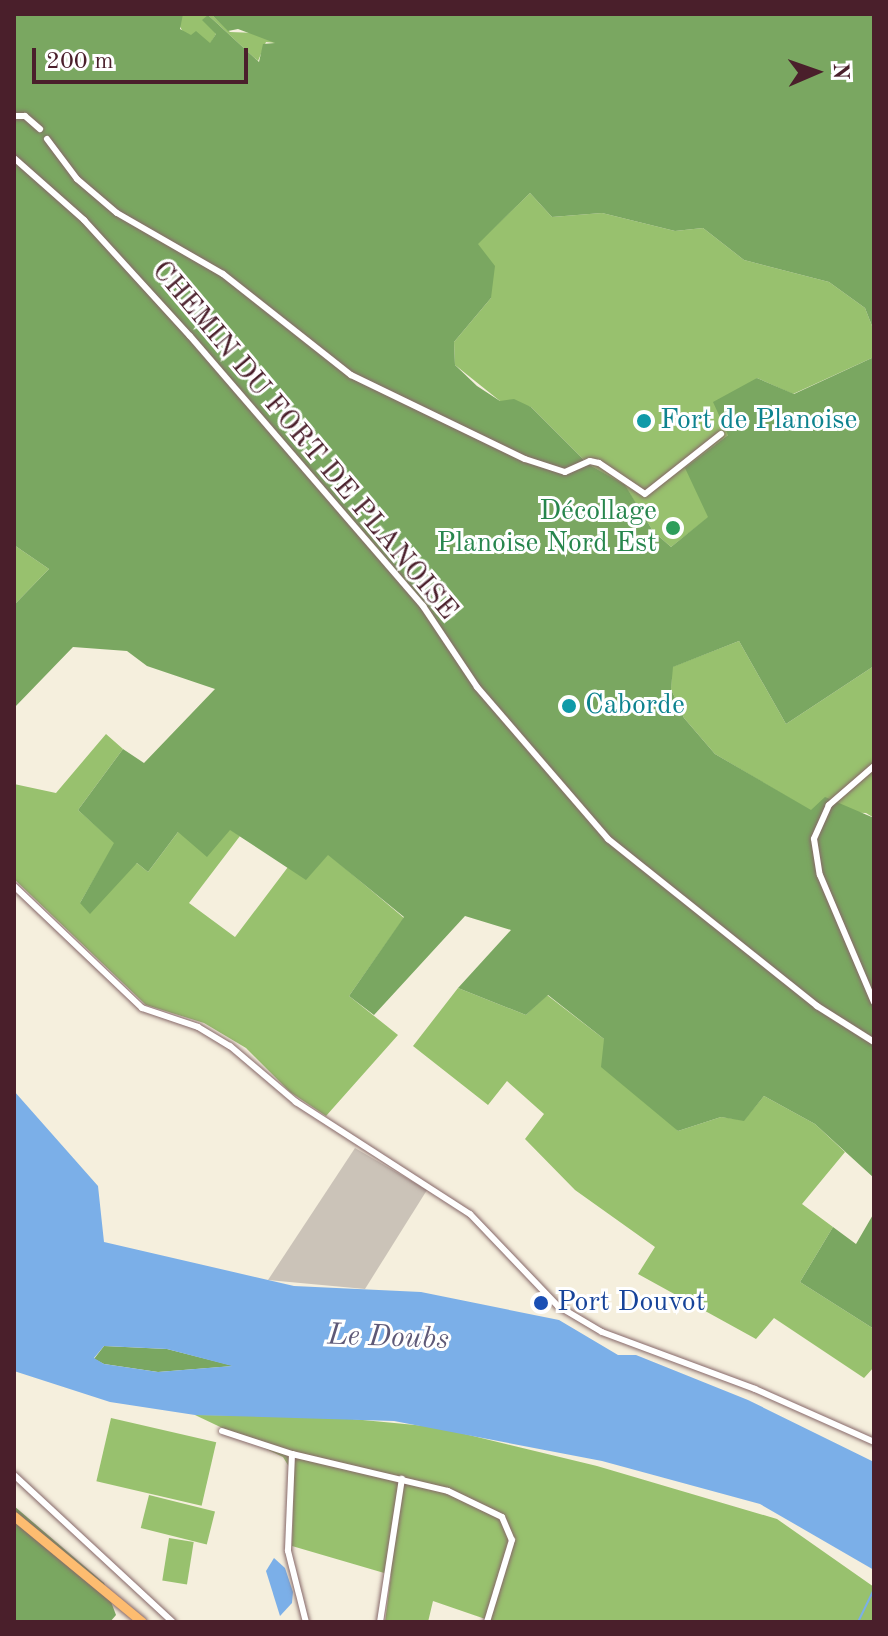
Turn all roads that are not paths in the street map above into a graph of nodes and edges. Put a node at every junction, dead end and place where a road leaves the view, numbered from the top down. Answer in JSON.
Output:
{"nodes":[{"id":1,"x":14,"y":116,"type":"edge"},
{"id":2,"x":40,"y":129,"type":"dead end"},
{"id":3,"x":47,"y":139,"type":"dead end"},
{"id":4,"x":14,"y":158,"type":"edge"},
{"id":5,"x":721,"y":434,"type":"dead end"},
{"id":6,"x":874,"y":766,"type":"edge"},
{"id":7,"x":14,"y":886,"type":"edge"},
{"id":8,"x":874,"y":1002,"type":"edge"},
{"id":9,"x":874,"y":1042,"type":"edge"},
{"id":10,"x":222,"y":1431,"type":"dead end"},
{"id":11,"x":874,"y":1442,"type":"edge"},
{"id":12,"x":292,"y":1454,"type":"junction"},
{"id":13,"x":14,"y":1475,"type":"edge"},
{"id":14,"x":402,"y":1479,"type":"junction"},
{"id":15,"x":14,"y":1516,"type":"edge"},
{"id":16,"x":142,"y":1622,"type":"edge"},
{"id":17,"x":173,"y":1622,"type":"edge"},
{"id":18,"x":306,"y":1622,"type":"edge"},
{"id":19,"x":380,"y":1622,"type":"edge"},
{"id":20,"x":487,"y":1622,"type":"edge"}],
"edges":[{"from":1,"to":2,"type":"street"},
{"from":3,"to":5,"type":"street","name":"CHEMIN DU FORT DE PLANOISE"},
{"from":4,"to":9,"type":"street","name":"CHEMIN DU FORT DE PLANOISE"},
{"from":6,"to":8,"type":"street"},
{"from":7,"to":11,"type":"street"},
{"from":10,"to":12,"type":"street"},
{"from":12,"to":14,"type":"street"},
{"from":12,"to":18,"type":"street"},
{"from":13,"to":17,"type":"street"},
{"from":14,"to":19,"type":"street"},
{"from":14,"to":20,"type":"street"},
{"from":15,"to":16,"type":"main road"}]}
